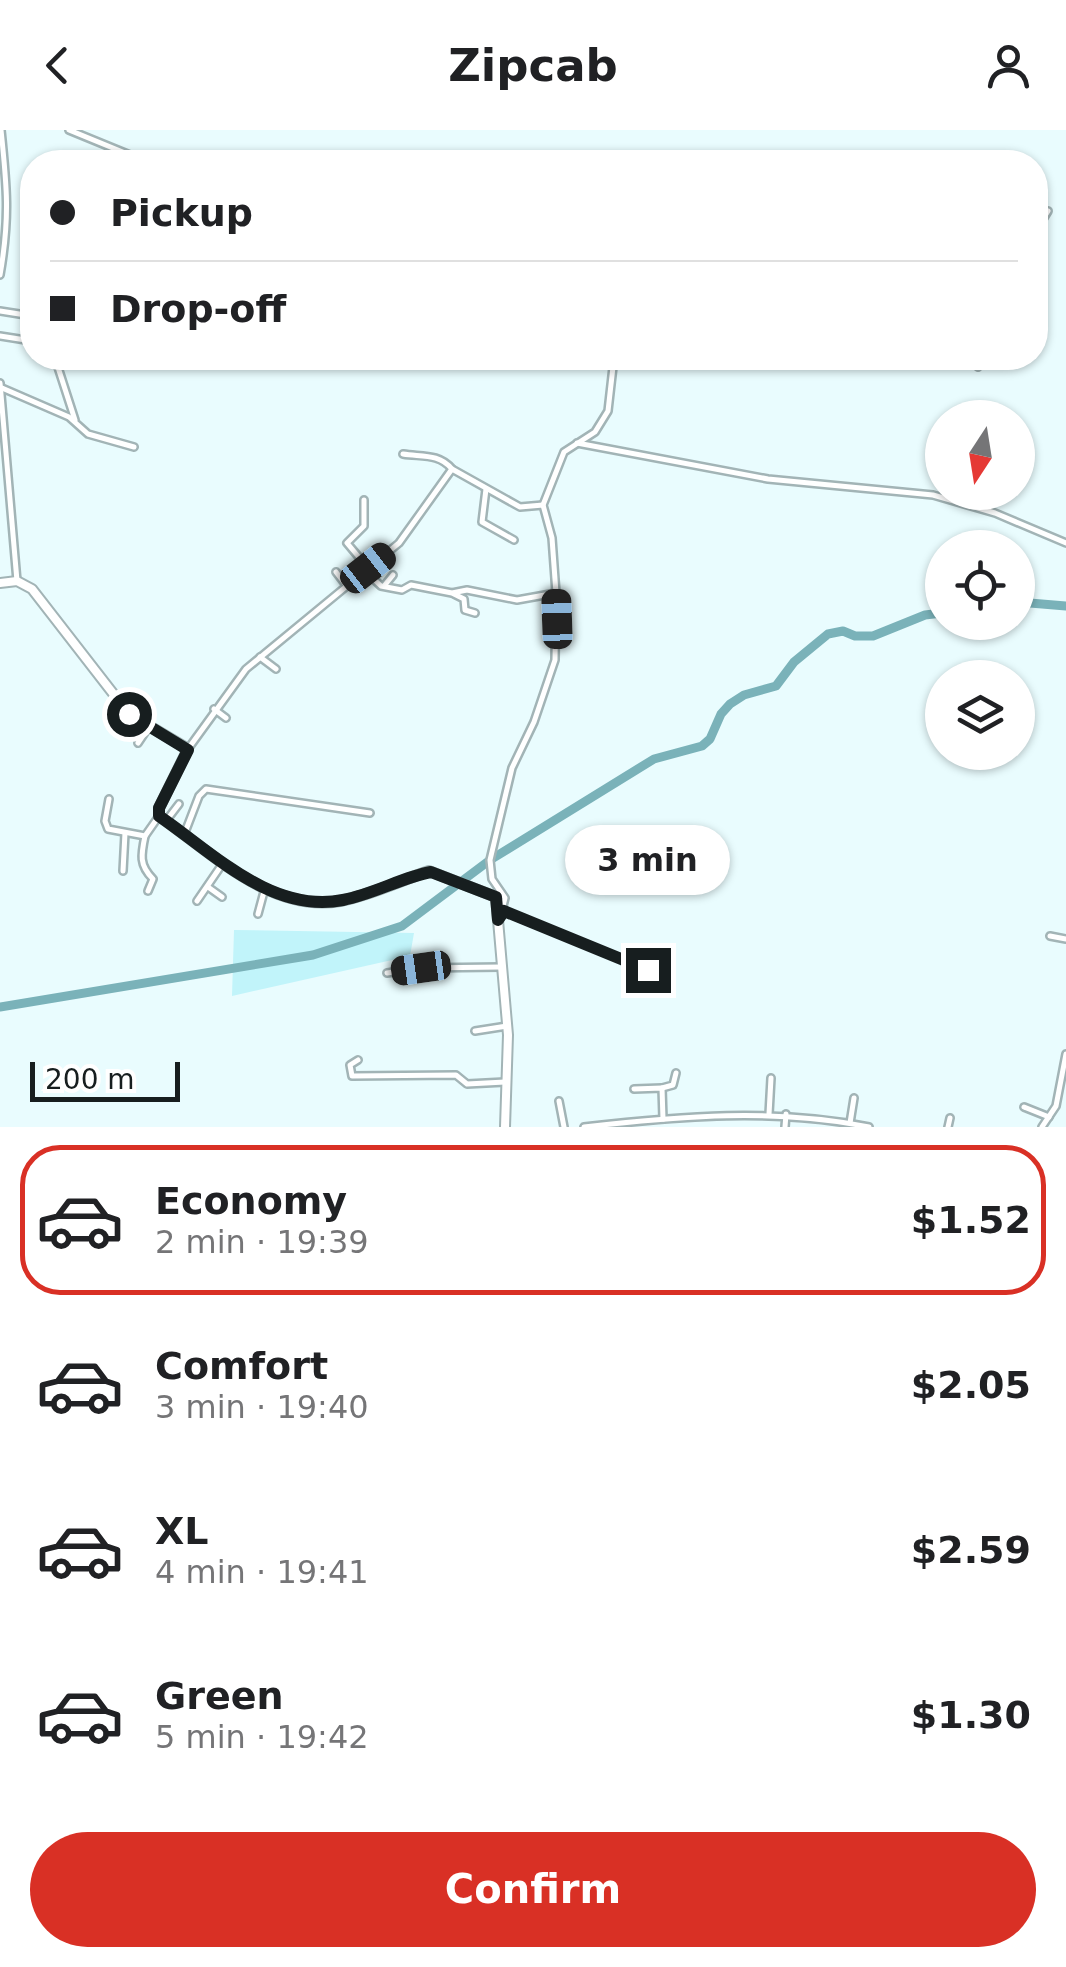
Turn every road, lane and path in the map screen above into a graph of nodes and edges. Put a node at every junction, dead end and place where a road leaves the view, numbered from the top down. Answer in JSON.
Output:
{"nodes":[{"id":1,"x":1,"y":130,"type":"edge"},
{"id":2,"x":69,"y":130,"type":"edge"},
{"id":3,"x":118,"y":150,"type":"edge"},
{"id":4,"x":3,"y":244,"type":"edge"},
{"id":5,"x":0,"y":276,"type":"edge"},
{"id":6,"x":59,"y":370,"type":"edge"},
{"id":7,"x":613,"y":370,"type":"edge"},
{"id":8,"x":0,"y":385,"type":"edge"},
{"id":9,"x":76,"y":425,"type":"junction"},
{"id":10,"x":578,"y":443,"type":"junction"},
{"id":11,"x":134,"y":447,"type":"dead end"},
{"id":12,"x":403,"y":454,"type":"dead end"},
{"id":13,"x":452,"y":470,"type":"junction"},
{"id":14,"x":486,"y":489,"type":"junction"},
{"id":15,"x":364,"y":500,"type":"dead end"},
{"id":16,"x":543,"y":505,"type":"junction"},
{"id":17,"x":514,"y":540,"type":"dead end"},
{"id":18,"x":1066,"y":543,"type":"edge"},
{"id":19,"x":366,"y":569,"type":"junction"},
{"id":20,"x":336,"y":572,"type":"dead end"},
{"id":21,"x":393,"y":575,"type":"dead end"},
{"id":22,"x":17,"y":581,"type":"junction"},
{"id":23,"x":0,"y":582,"type":"edge"},
{"id":24,"x":346,"y":586,"type":"junction"},
{"id":25,"x":384,"y":586,"type":"junction"},
{"id":26,"x":452,"y":593,"type":"junction"},
{"id":27,"x":556,"y":593,"type":"junction"},
{"id":28,"x":475,"y":613,"type":"dead end"},
{"id":29,"x":290,"y":620,"type":"dead end"},
{"id":30,"x":295,"y":628,"type":"junction"},
{"id":31,"x":260,"y":657,"type":"junction"},
{"id":32,"x":276,"y":669,"type":"dead end"},
{"id":33,"x":214,"y":709,"type":"junction"},
{"id":34,"x":226,"y":718,"type":"dead end"},
{"id":35,"x":148,"y":728,"type":"junction"},
{"id":36,"x":138,"y":742,"type":"dead end"},
{"id":37,"x":188,"y":750,"type":"junction"},
{"id":38,"x":108,"y":799,"type":"dead end"},
{"id":39,"x":178,"y":804,"type":"dead end"},
{"id":40,"x":370,"y":813,"type":"dead end"},
{"id":41,"x":163,"y":818,"type":"junction"},
{"id":42,"x":125,"y":833,"type":"junction"},
{"id":43,"x":184,"y":835,"type":"junction"},
{"id":44,"x":145,"y":836,"type":"junction"},
{"id":45,"x":224,"y":863,"type":"junction"},
{"id":46,"x":123,"y":871,"type":"dead end"},
{"id":47,"x":208,"y":887,"type":"junction"},
{"id":48,"x":264,"y":888,"type":"junction"},
{"id":49,"x":148,"y":891,"type":"dead end"},
{"id":50,"x":222,"y":897,"type":"dead end"},
{"id":51,"x":197,"y":901,"type":"dead end"},
{"id":52,"x":504,"y":911,"type":"junction"},
{"id":53,"x":258,"y":914,"type":"dead end"},
{"id":54,"x":498,"y":920,"type":"junction"},
{"id":55,"x":1050,"y":936,"type":"dead end"},
{"id":56,"x":1066,"y":939,"type":"edge"},
{"id":57,"x":502,"y":967,"type":"junction"},
{"id":58,"x":648,"y":970,"type":"dead end"},
{"id":59,"x":387,"y":973,"type":"dead end"},
{"id":60,"x":507,"y":1026,"type":"junction"},
{"id":61,"x":475,"y":1031,"type":"dead end"},
{"id":62,"x":1066,"y":1054,"type":"edge"},
{"id":63,"x":358,"y":1060,"type":"dead end"},
{"id":64,"x":676,"y":1073,"type":"dead end"},
{"id":65,"x":771,"y":1078,"type":"dead end"},
{"id":66,"x":505,"y":1082,"type":"junction"},
{"id":67,"x":662,"y":1088,"type":"junction"},
{"id":68,"x":634,"y":1089,"type":"dead end"},
{"id":69,"x":854,"y":1098,"type":"dead end"},
{"id":70,"x":559,"y":1101,"type":"dead end"},
{"id":71,"x":1024,"y":1107,"type":"dead end"},
{"id":72,"x":770,"y":1114,"type":"junction"},
{"id":73,"x":786,"y":1114,"type":"junction"},
{"id":74,"x":1050,"y":1117,"type":"junction"},
{"id":75,"x":950,"y":1118,"type":"dead end"},
{"id":76,"x":662,"y":1119,"type":"junction"},
{"id":77,"x":850,"y":1123,"type":"junction"},
{"id":78,"x":505,"y":1127,"type":"edge"},
{"id":79,"x":564,"y":1127,"type":"edge"},
{"id":80,"x":584,"y":1127,"type":"edge"},
{"id":81,"x":785,"y":1127,"type":"edge"},
{"id":82,"x":869,"y":1127,"type":"edge"},
{"id":83,"x":948,"y":1127,"type":"edge"},
{"id":84,"x":1042,"y":1127,"type":"edge"}],
"edges":[{"from":1,"to":4,"type":"street"},
{"from":2,"to":3,"type":"street"},
{"from":4,"to":5,"type":"street"},
{"from":6,"to":9,"type":"street"},
{"from":7,"to":10,"type":"street"},
{"from":8,"to":9,"type":"street"},
{"from":8,"to":22,"type":"street"},
{"from":9,"to":11,"type":"street"},
{"from":10,"to":16,"type":"street"},
{"from":10,"to":18,"type":"street"},
{"from":12,"to":13,"type":"street"},
{"from":13,"to":14,"type":"street"},
{"from":13,"to":19,"type":"street"},
{"from":14,"to":16,"type":"street"},
{"from":14,"to":17,"type":"street"},
{"from":15,"to":19,"type":"street"},
{"from":16,"to":27,"type":"street"},
{"from":19,"to":24,"type":"street"},
{"from":19,"to":25,"type":"street"},
{"from":20,"to":24,"type":"street"},
{"from":21,"to":25,"type":"street"},
{"from":22,"to":23,"type":"street"},
{"from":22,"to":35,"type":"street"},
{"from":24,"to":30,"type":"street"},
{"from":25,"to":26,"type":"street"},
{"from":26,"to":27,"type":"street"},
{"from":26,"to":28,"type":"street"},
{"from":27,"to":52,"type":"street"},
{"from":29,"to":30,"type":"street"},
{"from":30,"to":31,"type":"street"},
{"from":31,"to":32,"type":"street"},
{"from":31,"to":33,"type":"street"},
{"from":33,"to":34,"type":"street"},
{"from":33,"to":37,"type":"street"},
{"from":35,"to":36,"type":"street"},
{"from":35,"to":37,"type":"street"},
{"from":37,"to":41,"type":"street"},
{"from":38,"to":42,"type":"street"},
{"from":39,"to":41,"type":"street"},
{"from":40,"to":43,"type":"street"},
{"from":41,"to":43,"type":"street"},
{"from":41,"to":44,"type":"street"},
{"from":42,"to":44,"type":"street"},
{"from":42,"to":46,"type":"street"},
{"from":43,"to":45,"type":"street"},
{"from":44,"to":49,"type":"street"},
{"from":45,"to":47,"type":"street"},
{"from":45,"to":48,"type":"street"},
{"from":47,"to":50,"type":"street"},
{"from":47,"to":51,"type":"street"},
{"from":48,"to":53,"type":"street"},
{"from":48,"to":54,"type":"street"},
{"from":52,"to":54,"type":"street"},
{"from":52,"to":58,"type":"street"},
{"from":54,"to":57,"type":"street"},
{"from":55,"to":56,"type":"street"},
{"from":57,"to":59,"type":"street"},
{"from":57,"to":60,"type":"street"},
{"from":60,"to":61,"type":"street"},
{"from":60,"to":66,"type":"street"},
{"from":62,"to":74,"type":"street"},
{"from":63,"to":66,"type":"street"},
{"from":64,"to":67,"type":"street"},
{"from":65,"to":72,"type":"street"},
{"from":66,"to":78,"type":"street"},
{"from":67,"to":68,"type":"street"},
{"from":67,"to":76,"type":"street"},
{"from":69,"to":77,"type":"street"},
{"from":70,"to":79,"type":"street"},
{"from":71,"to":74,"type":"street"},
{"from":72,"to":73,"type":"street"},
{"from":72,"to":76,"type":"street"},
{"from":73,"to":77,"type":"street"},
{"from":73,"to":81,"type":"street"},
{"from":74,"to":84,"type":"street"},
{"from":75,"to":83,"type":"street"},
{"from":76,"to":80,"type":"street"},
{"from":77,"to":82,"type":"street"}]}
